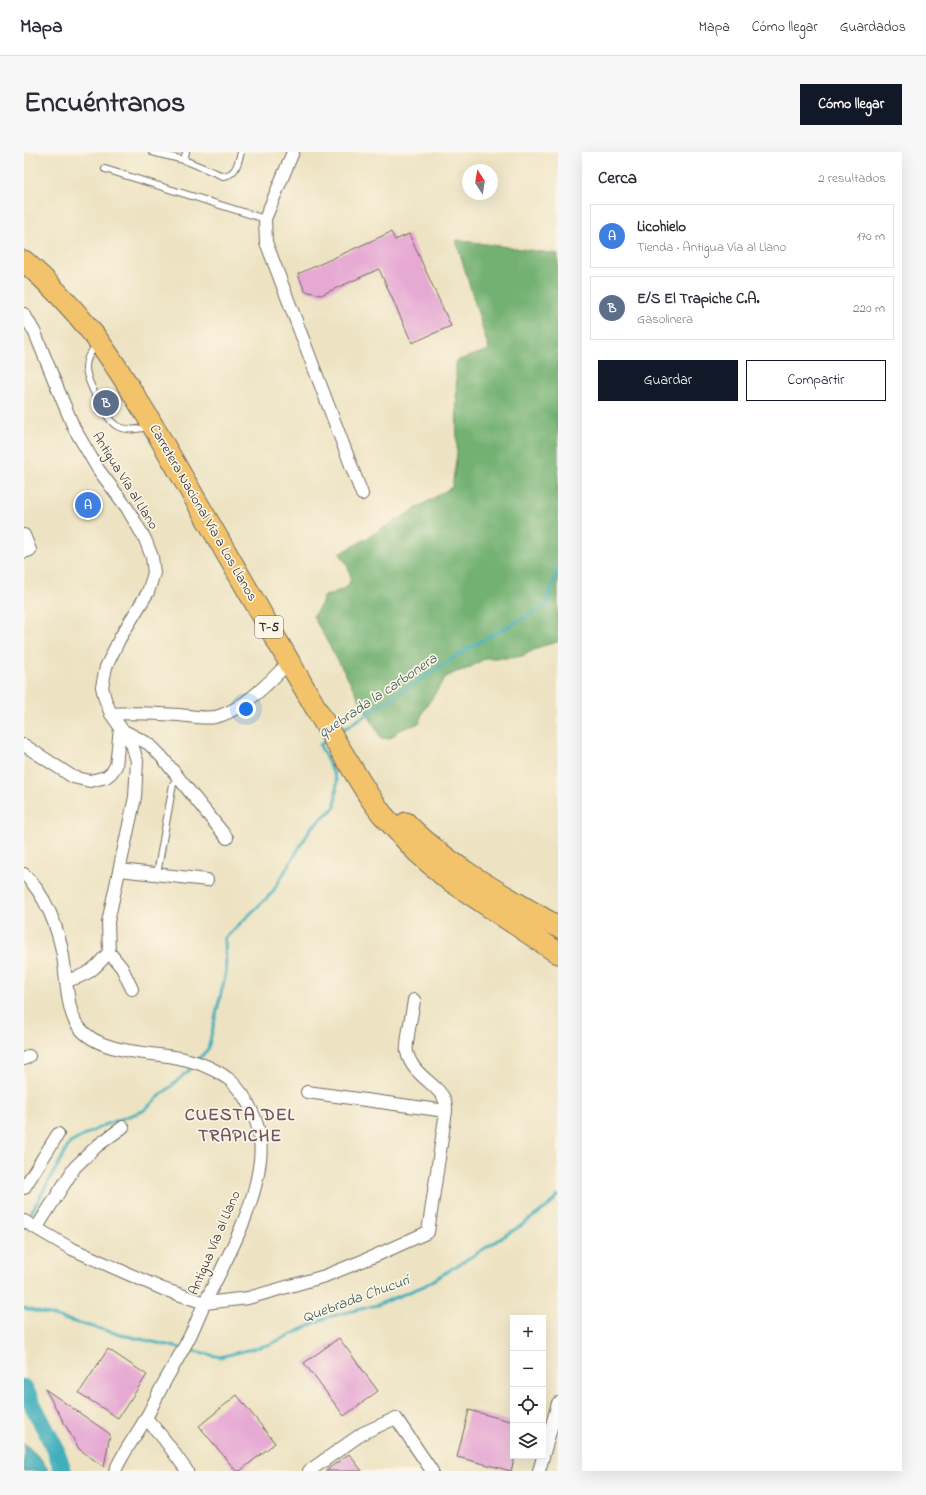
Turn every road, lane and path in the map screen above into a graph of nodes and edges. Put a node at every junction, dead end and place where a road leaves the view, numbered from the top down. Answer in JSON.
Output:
{"nodes":[{"id":1,"x":152,"y":152,"type":"edge"},
{"id":2,"x":186,"y":152,"type":"edge"},
{"id":3,"x":241,"y":152,"type":"edge"},
{"id":4,"x":293,"y":152,"type":"edge"},
{"id":5,"x":184,"y":160,"type":"junction"},
{"id":6,"x":105,"y":169,"type":"dead end"},
{"id":7,"x":265,"y":219,"type":"junction"},
{"id":8,"x":24,"y":248,"type":"edge"},
{"id":9,"x":24,"y":261,"type":"edge"},
{"id":10,"x":24,"y":314,"type":"edge"},
{"id":11,"x":100,"y":343,"type":"junction"},
{"id":12,"x":152,"y":426,"type":"junction"},
{"id":13,"x":362,"y":494,"type":"dead end"},
{"id":14,"x":24,"y":535,"type":"edge"},
{"id":15,"x":24,"y":552,"type":"edge"},
{"id":16,"x":289,"y":662,"type":"junction"},
{"id":17,"x":111,"y":714,"type":"junction"},
{"id":18,"x":120,"y":728,"type":"junction"},
{"id":19,"x":24,"y":745,"type":"edge"},
{"id":20,"x":179,"y":778,"type":"junction"},
{"id":21,"x":227,"y":838,"type":"dead end"},
{"id":22,"x":120,"y":870,"type":"junction"},
{"id":23,"x":24,"y":874,"type":"edge"},
{"id":24,"x":156,"y":874,"type":"junction"},
{"id":25,"x":207,"y":880,"type":"dead end"},
{"id":26,"x":558,"y":927,"type":"edge"},
{"id":27,"x":109,"y":952,"type":"junction"},
{"id":28,"x":558,"y":953,"type":"edge"},
{"id":29,"x":66,"y":981,"type":"junction"},
{"id":30,"x":132,"y":989,"type":"dead end"},
{"id":31,"x":414,"y":1000,"type":"dead end"},
{"id":32,"x":307,"y":1092,"type":"dead end"},
{"id":33,"x":446,"y":1111,"type":"junction"},
{"id":34,"x":123,"y":1127,"type":"dead end"},
{"id":35,"x":58,"y":1134,"type":"dead end"},
{"id":36,"x":24,"y":1188,"type":"edge"},
{"id":37,"x":24,"y":1221,"type":"edge"},
{"id":38,"x":37,"y":1228,"type":"junction"},
{"id":39,"x":205,"y":1303,"type":"junction"},
{"id":40,"x":558,"y":1403,"type":"edge"},
{"id":41,"x":146,"y":1418,"type":"junction"},
{"id":42,"x":115,"y":1471,"type":"edge"},
{"id":43,"x":187,"y":1471,"type":"edge"},
{"id":44,"x":310,"y":1471,"type":"edge"},
{"id":45,"x":432,"y":1471,"type":"edge"},
{"id":46,"x":539,"y":1471,"type":"edge"}],
"edges":[{"from":1,"to":5,"type":"lane"},
{"from":2,"to":5,"type":"lane"},
{"from":3,"to":5,"type":"lane"},
{"from":4,"to":7,"type":"street"},
{"from":6,"to":7,"type":"lane"},
{"from":7,"to":13,"type":"street"},
{"from":8,"to":26,"type":"highway","name":"Carretera Nacional Vía a Los Llanos","number":"T-5"},
{"from":9,"to":11,"type":"highway","name":"Carretera Nacional Vía a Los Llanos","number":"T-5"},
{"from":10,"to":17,"type":"street","name":"Antigua Vía al Llano"},
{"from":11,"to":12,"type":"highway","name":"Carretera Nacional Vía a Los Llanos","number":"T-5"},
{"from":11,"to":12,"type":"lane"},
{"from":12,"to":16,"type":"highway","name":"Carretera Nacional Vía a Los Llanos","number":"T-5"},
{"from":14,"to":15,"type":"street"},
{"from":16,"to":17,"type":"street"},
{"from":16,"to":28,"type":"highway","name":"Carretera Nacional Vía a Los Llanos","number":"T-5"},
{"from":17,"to":18,"type":"street","name":"Antigua Vía al Llano"},
{"from":18,"to":19,"type":"street"},
{"from":18,"to":20,"type":"street"},
{"from":18,"to":22,"type":"street","name":"Antigua Vía al Llano"},
{"from":20,"to":21,"type":"street"},
{"from":20,"to":24,"type":"lane"},
{"from":22,"to":24,"type":"street"},
{"from":22,"to":27,"type":"street","name":"Antigua Vía al Llano"},
{"from":23,"to":29,"type":"street","name":"Antigua Vía al Llano"},
{"from":24,"to":25,"type":"street"},
{"from":27,"to":29,"type":"street"},
{"from":27,"to":30,"type":"street"},
{"from":29,"to":39,"type":"street","name":"Antigua Vía al Llano"},
{"from":31,"to":33,"type":"street"},
{"from":32,"to":33,"type":"street"},
{"from":33,"to":39,"type":"street"},
{"from":34,"to":38,"type":"street"},
{"from":35,"to":36,"type":"street"},
{"from":37,"to":38,"type":"street"},
{"from":38,"to":39,"type":"street"},
{"from":39,"to":41,"type":"street","name":"Antigua Vía al Llano"},
{"from":40,"to":46,"type":"street"},
{"from":41,"to":42,"type":"street","name":"Antigua Vía al Llano"},
{"from":41,"to":43,"type":"street"},
{"from":44,"to":45,"type":"street"}]}
